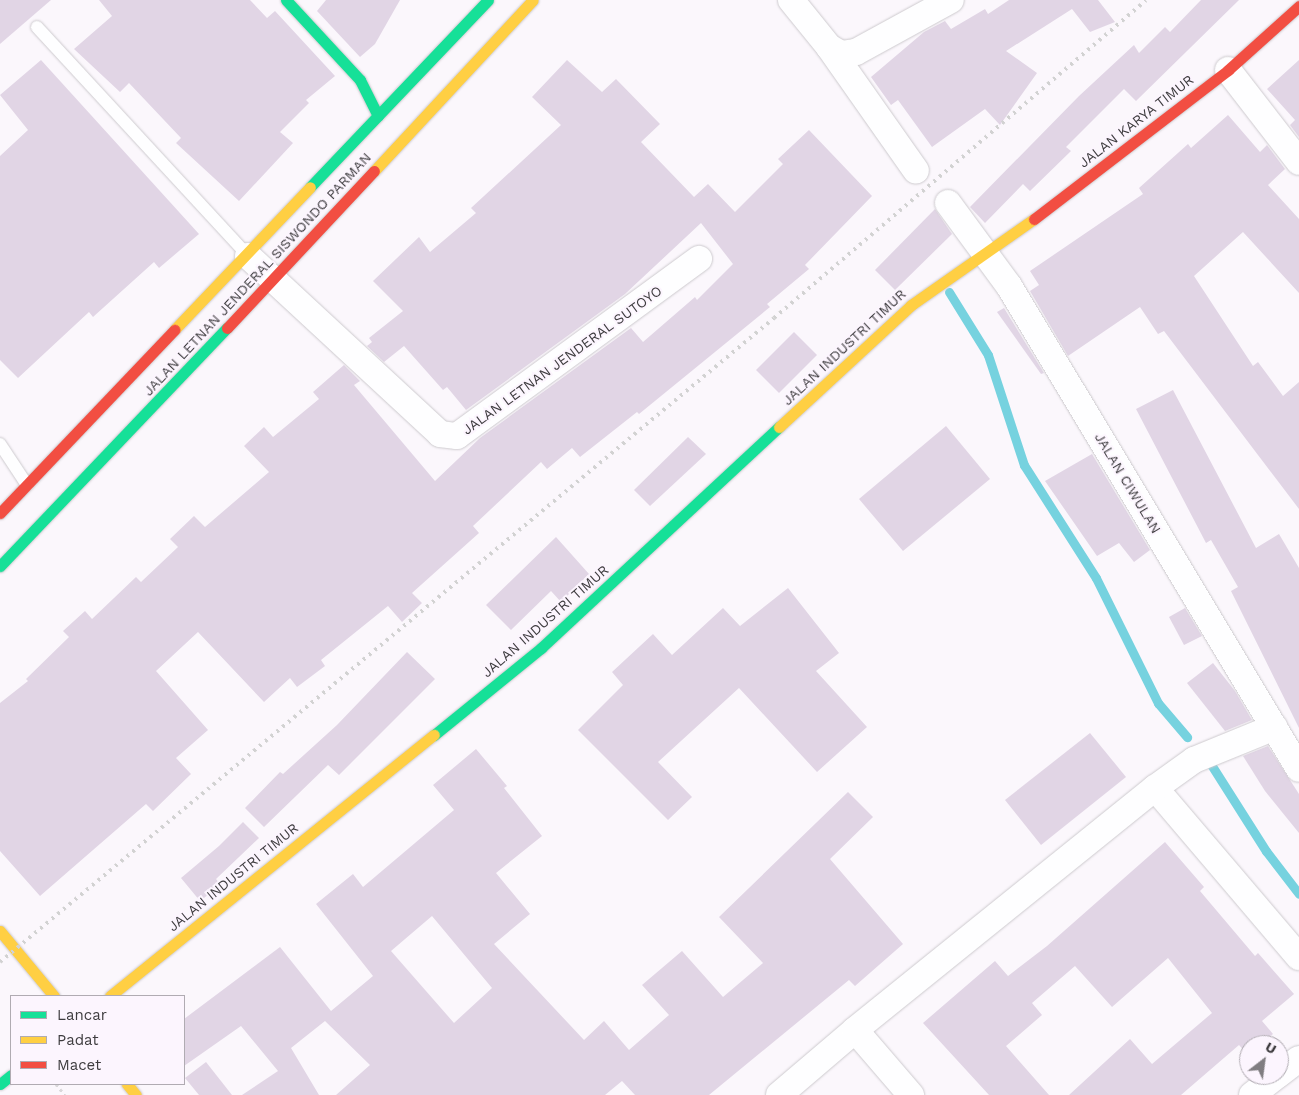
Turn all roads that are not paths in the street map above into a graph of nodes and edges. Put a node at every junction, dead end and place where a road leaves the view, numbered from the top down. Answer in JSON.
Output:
{"nodes":[{"id":1,"x":286,"y":0,"type":"edge"},
{"id":2,"x":488,"y":0,"type":"edge"},
{"id":3,"x":533,"y":0,"type":"edge"},
{"id":4,"x":790,"y":0,"type":"edge"},
{"id":5,"x":951,"y":0,"type":"edge"},
{"id":6,"x":1299,"y":6,"type":"edge"},
{"id":7,"x":37,"y":27,"type":"dead end"},
{"id":8,"x":829,"y":47,"type":"junction"},
{"id":9,"x":1228,"y":70,"type":"junction"},
{"id":10,"x":378,"y":116,"type":"junction"},
{"id":11,"x":1299,"y":162,"type":"edge"},
{"id":12,"x":916,"y":171,"type":"dead end"},
{"id":13,"x":948,"y":203,"type":"dead end"},
{"id":14,"x":988,"y":254,"type":"junction"},
{"id":15,"x":248,"y":256,"type":"junction"},
{"id":16,"x":699,"y":259,"type":"dead end"},
{"id":17,"x":273,"y":280,"type":"junction"},
{"id":18,"x":0,"y":444,"type":"edge"},
{"id":19,"x":27,"y":484,"type":"junction"},
{"id":20,"x":0,"y":513,"type":"edge"},
{"id":21,"x":0,"y":566,"type":"edge"},
{"id":22,"x":1275,"y":727,"type":"junction"},
{"id":23,"x":1299,"y":769,"type":"edge"},
{"id":24,"x":1155,"y":788,"type":"junction"},
{"id":25,"x":0,"y":931,"type":"edge"},
{"id":26,"x":1299,"y":957,"type":"edge"},
{"id":27,"x":53,"y":995,"type":"edge"},
{"id":28,"x":111,"y":995,"type":"edge"},
{"id":29,"x":855,"y":1030,"type":"junction"},
{"id":30,"x":10,"y":1076,"type":"edge"},
{"id":31,"x":0,"y":1084,"type":"edge"},
{"id":32,"x":128,"y":1085,"type":"edge"},
{"id":33,"x":1264,"y":1085,"type":"edge"},
{"id":34,"x":136,"y":1095,"type":"edge"},
{"id":35,"x":779,"y":1095,"type":"edge"},
{"id":36,"x":911,"y":1095,"type":"edge"},
{"id":37,"x":1252,"y":1095,"type":"edge"}],
"edges":[{"from":1,"to":10,"type":"street"},
{"from":2,"to":10,"type":"street","name":"JALAN LETNAN JENDERAL SISWONDO PARMAN"},
{"from":3,"to":17,"type":"street","name":"JALAN LETNAN JENDERAL SISWONDO PARMAN"},
{"from":4,"to":8,"type":"street"},
{"from":5,"to":8,"type":"street"},
{"from":6,"to":9,"type":"street","name":"JALAN KARYA TIMUR"},
{"from":7,"to":15,"type":"lane"},
{"from":8,"to":12,"type":"street"},
{"from":9,"to":11,"type":"street"},
{"from":9,"to":14,"type":"street","name":"JALAN KARYA TIMUR"},
{"from":10,"to":15,"type":"street","name":"JALAN LETNAN JENDERAL SISWONDO PARMAN"},
{"from":13,"to":14,"type":"street","name":"JALAN CIWULAN"},
{"from":14,"to":22,"type":"street","name":"JALAN CIWULAN"},
{"from":14,"to":28,"type":"street","name":"JALAN INDUSTRI TIMUR"},
{"from":15,"to":17,"type":"street","name":"JALAN LETNAN JENDERAL SUTOYO"},
{"from":15,"to":19,"type":"street","name":"JALAN LETNAN JENDERAL SISWONDO PARMAN"},
{"from":16,"to":17,"type":"street","name":"JALAN LETNAN JENDERAL SUTOYO"},
{"from":17,"to":21,"type":"street","name":"JALAN LETNAN JENDERAL SISWONDO PARMAN"},
{"from":18,"to":19,"type":"lane"},
{"from":19,"to":20,"type":"street","name":"JALAN LETNAN JENDERAL SISWONDO PARMAN"},
{"from":22,"to":23,"type":"street","name":"JALAN CIWULAN"},
{"from":22,"to":24,"type":"street"},
{"from":24,"to":26,"type":"street"},
{"from":24,"to":29,"type":"street"},
{"from":25,"to":27,"type":"street"},
{"from":29,"to":35,"type":"street"},
{"from":29,"to":36,"type":"street"},
{"from":30,"to":31,"type":"street"},
{"from":32,"to":34,"type":"street"},
{"from":33,"to":37,"type":"street"}]}
